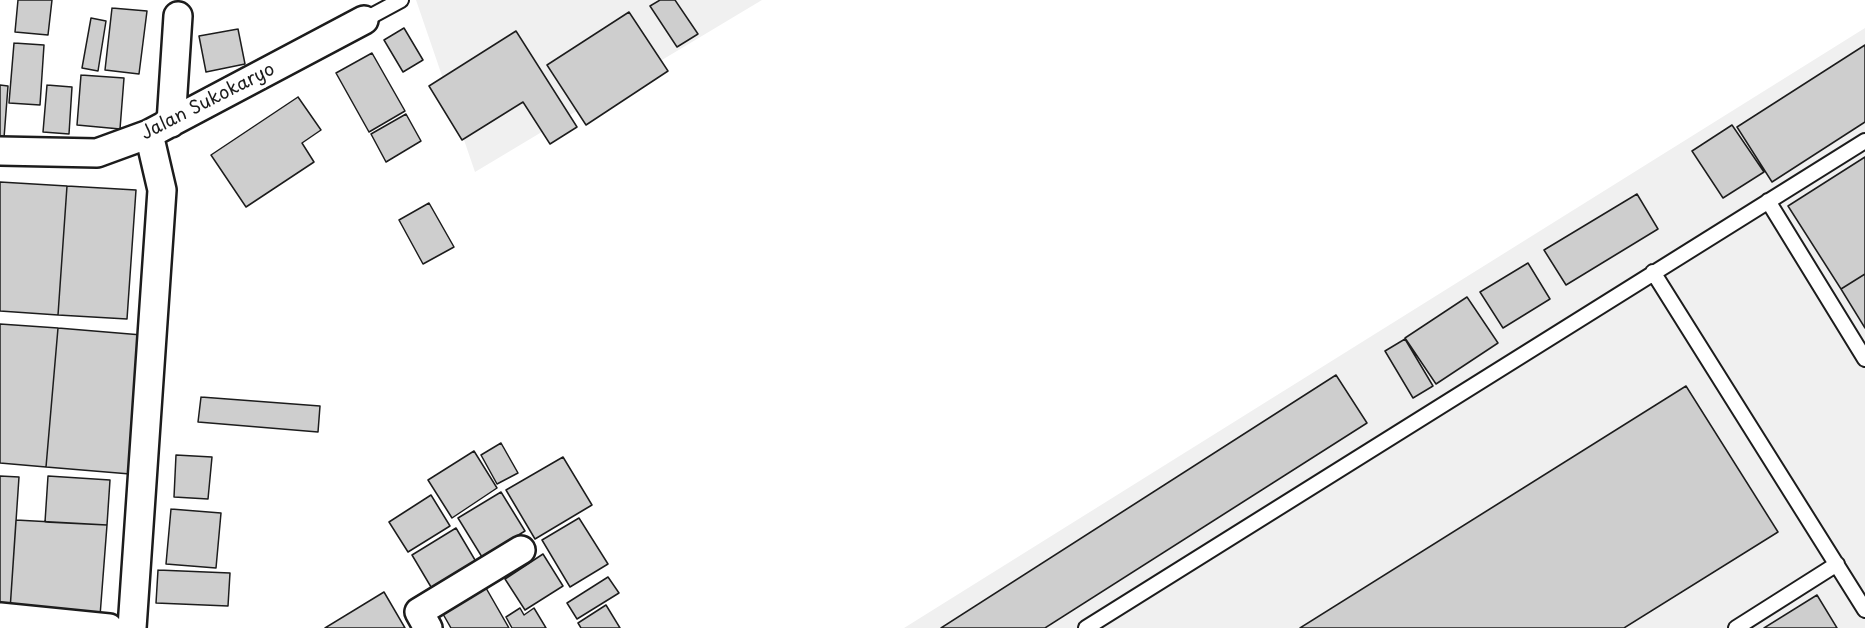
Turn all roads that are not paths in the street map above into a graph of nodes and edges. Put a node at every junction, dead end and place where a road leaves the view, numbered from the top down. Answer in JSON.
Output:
{"nodes":[{"id":1,"x":401,"y":0,"type":"edge"},
{"id":2,"x":178,"y":16,"type":"dead end"},
{"id":3,"x":364,"y":20,"type":"joint"},
{"id":4,"x":160,"y":129,"type":"junction"},
{"id":5,"x":1865,"y":141,"type":"edge"},
{"id":6,"x":0,"y":151,"type":"edge"},
{"id":7,"x":1768,"y":201,"type":"junction"},
{"id":8,"x":1653,"y":272,"type":"junction"},
{"id":9,"x":1865,"y":359,"type":"edge"},
{"id":10,"x":521,"y":550,"type":"dead end"},
{"id":11,"x":1837,"y":564,"type":"junction"},
{"id":12,"x":1865,"y":610,"type":"edge"},
{"id":13,"x":0,"y":617,"type":"edge"},
{"id":14,"x":109,"y":628,"type":"edge"},
{"id":15,"x":132,"y":628,"type":"edge"},
{"id":16,"x":428,"y":628,"type":"edge"},
{"id":17,"x":1086,"y":628,"type":"edge"},
{"id":18,"x":1736,"y":628,"type":"edge"}],
"edges":[{"from":1,"to":3,"type":"lane","name":"Jalan Sukokaryo"},
{"from":2,"to":4,"type":"street"},
{"from":3,"to":4,"type":"street","name":"Jalan Sukokaryo"},
{"from":4,"to":6,"type":"street","name":"Jalan Sukokaryo"},
{"from":4,"to":15,"type":"street"},
{"from":5,"to":7,"type":"lane"},
{"from":7,"to":8,"type":"lane"},
{"from":7,"to":9,"type":"lane"},
{"from":8,"to":11,"type":"lane"},
{"from":8,"to":17,"type":"lane"},
{"from":10,"to":16,"type":"street"},
{"from":11,"to":12,"type":"lane"},
{"from":11,"to":18,"type":"lane"},
{"from":13,"to":14,"type":"street"}]}
